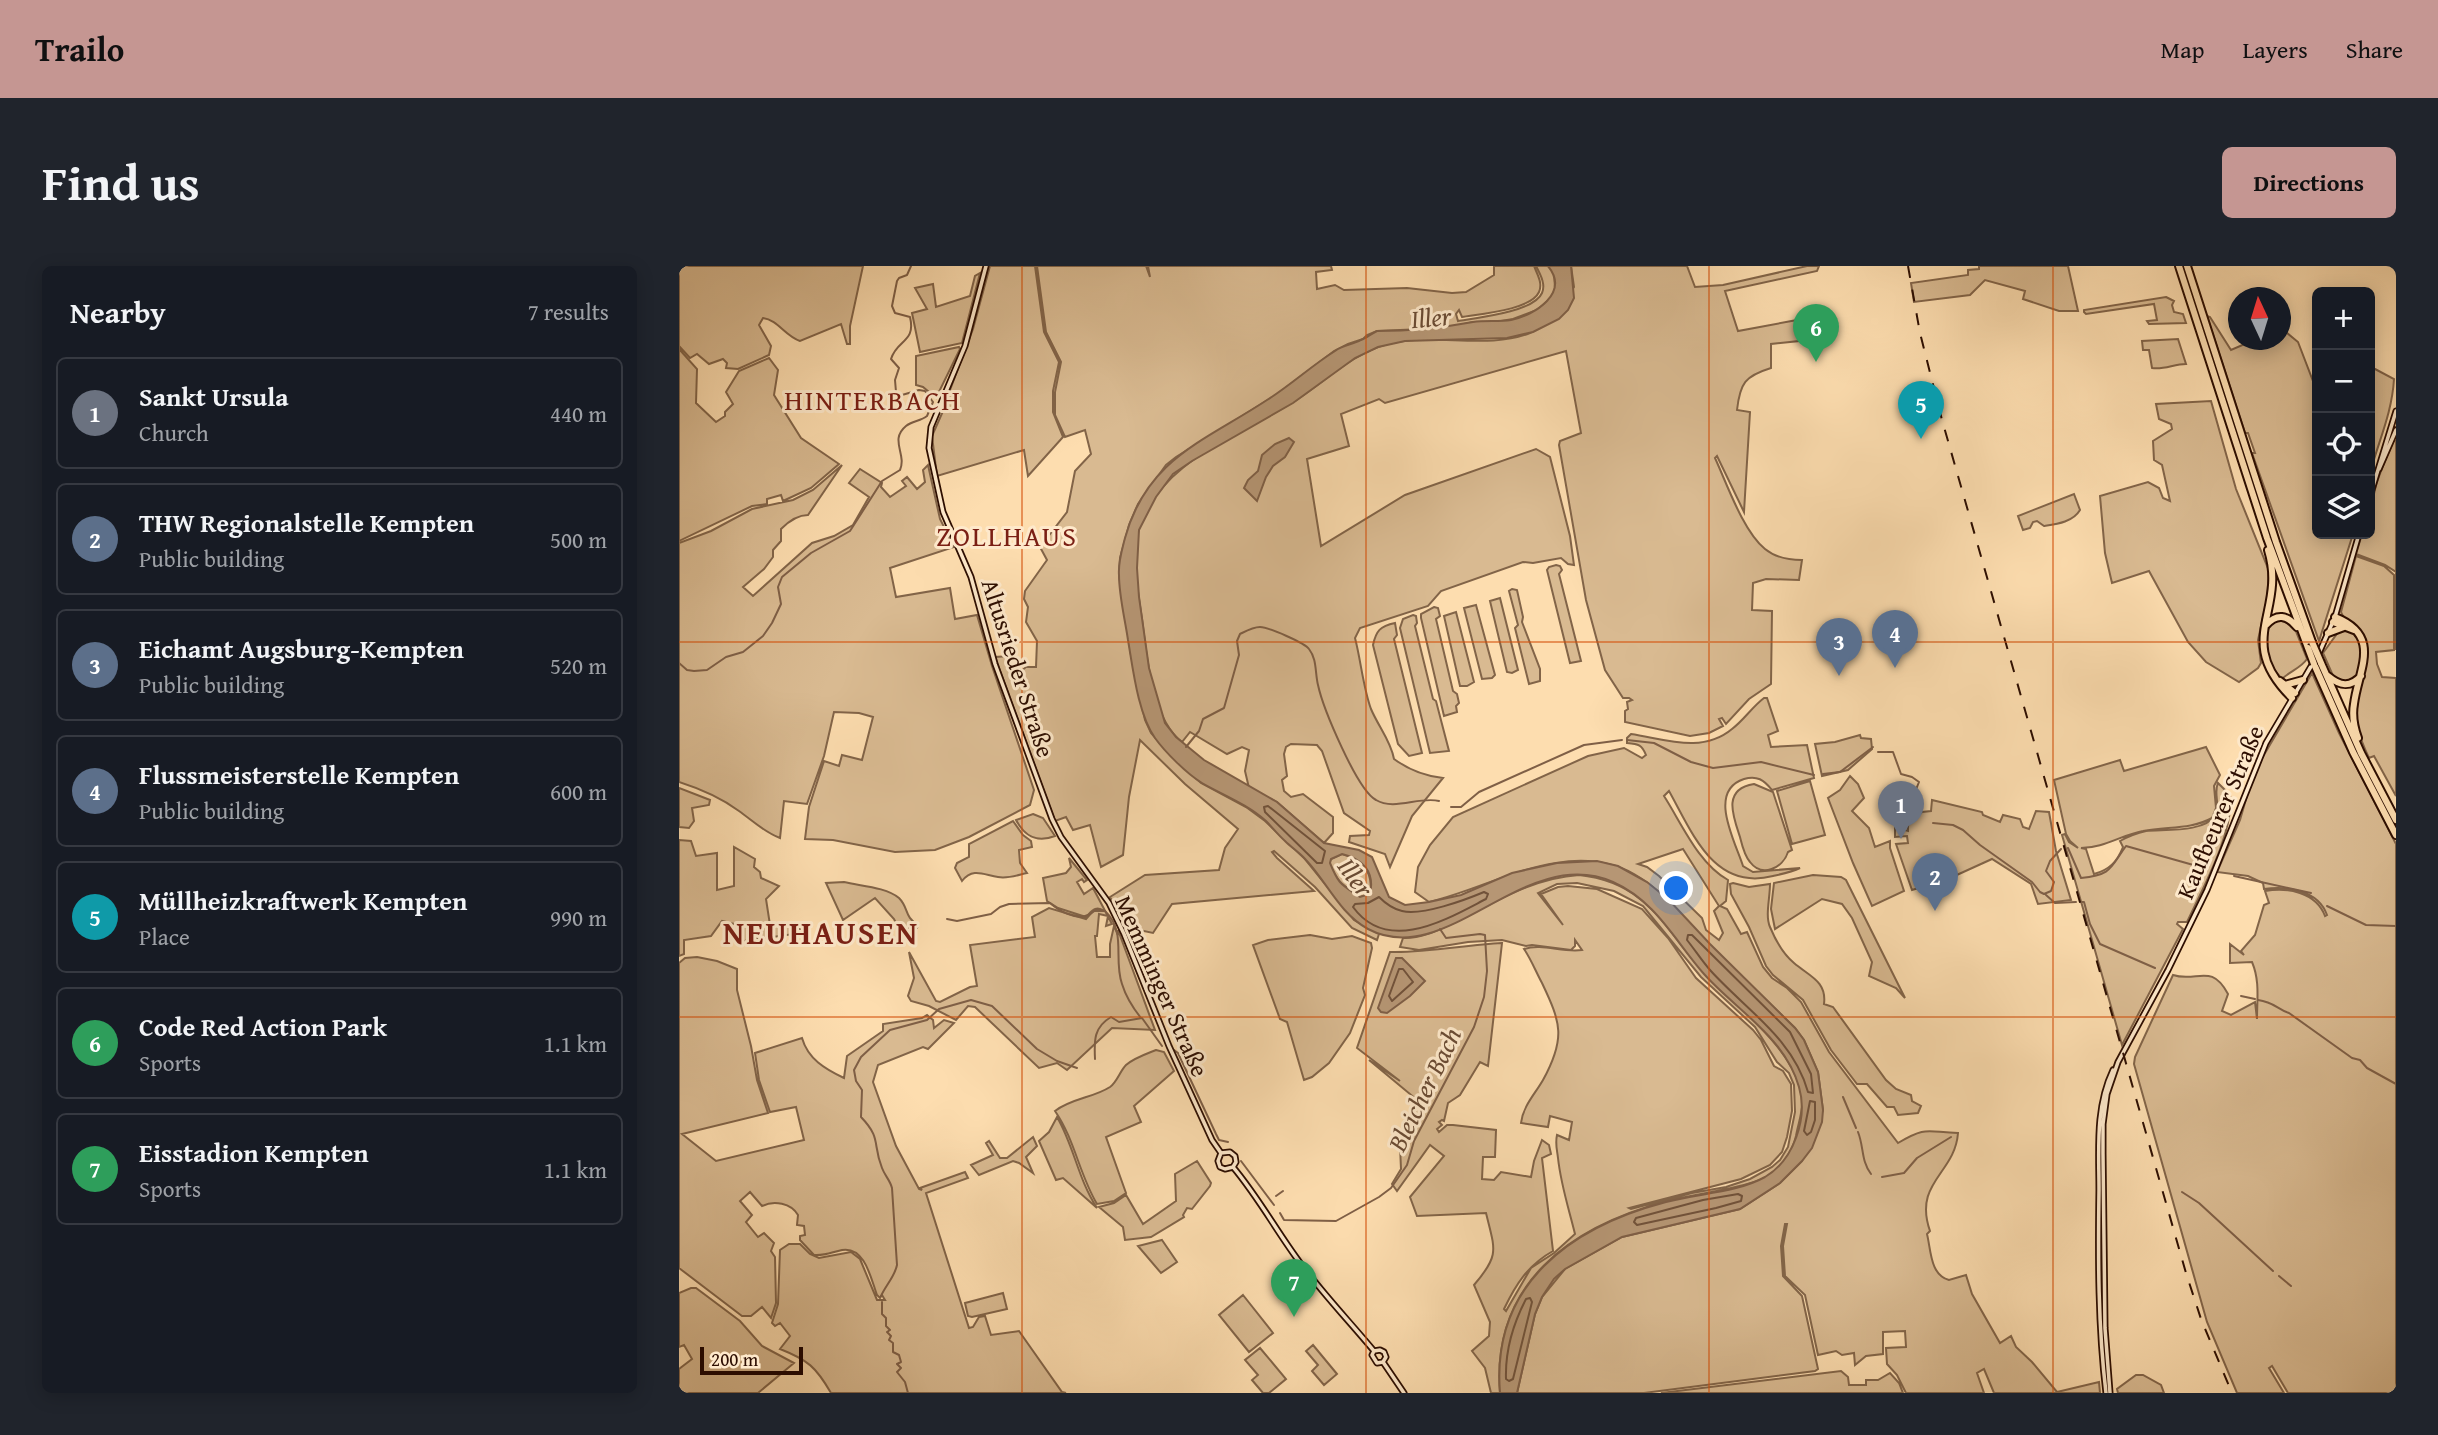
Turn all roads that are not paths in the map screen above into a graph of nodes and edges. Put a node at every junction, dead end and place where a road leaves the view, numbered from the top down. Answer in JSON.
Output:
{"nodes":[{"id":1,"x":986,"y":266,"type":"edge"},
{"id":2,"x":2179,"y":266,"type":"edge"},
{"id":3,"x":2187,"y":266,"type":"edge"},
{"id":4,"x":2191,"y":292,"type":"junction"},
{"id":5,"x":2194,"y":301,"type":"junction"},
{"id":6,"x":2396,"y":411,"type":"edge"},
{"id":7,"x":2396,"y":430,"type":"edge"},
{"id":8,"x":2375,"y":477,"type":"joint"},
{"id":9,"x":2267,"y":538,"type":"junction"},
{"id":10,"x":2358,"y":539,"type":"edge"},
{"id":11,"x":2334,"y":620,"type":"junction"},
{"id":12,"x":2264,"y":626,"type":"junction"},
{"id":13,"x":2344,"y":627,"type":"junction"},
{"id":14,"x":2356,"y":630,"type":"junction"},
{"id":15,"x":2301,"y":631,"type":"junction"},
{"id":16,"x":2328,"y":634,"type":"junction"},
{"id":17,"x":2310,"y":645,"type":"junction"},
{"id":18,"x":2362,"y":675,"type":"junction"},
{"id":19,"x":2323,"y":676,"type":"junction"},
{"id":20,"x":2277,"y":679,"type":"junction"},
{"id":21,"x":2303,"y":680,"type":"junction"},
{"id":22,"x":2285,"y":685,"type":"junction"},
{"id":23,"x":2294,"y":695,"type":"junction"},
{"id":24,"x":2361,"y":753,"type":"junction"},
{"id":25,"x":1044,"y":802,"type":"joint"},
{"id":26,"x":2396,"y":820,"type":"edge"},
{"id":27,"x":2396,"y":835,"type":"edge"},
{"id":28,"x":1221,"y":1153,"type":"junction"},
{"id":29,"x":1233,"y":1167,"type":"junction"},
{"id":30,"x":1374,"y":1351,"type":"junction"},
{"id":31,"x":1383,"y":1362,"type":"junction"},
{"id":32,"x":1404,"y":1393,"type":"edge"},
{"id":33,"x":2108,"y":1393,"type":"edge"}],
"edges":[{"from":1,"to":25,"type":"main road","name":"Altusrieder Straße"},
{"from":2,"to":4,"type":"highway"},
{"from":3,"to":4,"type":"highway"},
{"from":4,"to":5,"type":"highway"},
{"from":5,"to":9,"type":"highway"},
{"from":5,"to":17,"type":"highway"},
{"from":6,"to":8,"type":"main road"},
{"from":7,"to":8,"type":"main road"},
{"from":9,"to":12,"type":"highway"},
{"from":9,"to":15,"type":"highway"},
{"from":10,"to":11,"type":"main road","name":"Kaufbeurer Straße"},
{"from":11,"to":13,"type":"highway"},
{"from":11,"to":14,"type":"highway"},
{"from":11,"to":16,"type":"main road","name":"Kaufbeurer Straße"},
{"from":12,"to":15,"type":"highway"},
{"from":12,"to":20,"type":"highway"},
{"from":13,"to":14,"type":"highway"},
{"from":13,"to":16,"type":"highway"},
{"from":14,"to":18,"type":"highway"},
{"from":15,"to":17,"type":"highway"},
{"from":16,"to":21,"type":"main road","name":"Kaufbeurer Straße"},
{"from":17,"to":19,"type":"highway","bridge":true},
{"from":18,"to":19,"type":"highway"},
{"from":18,"to":24,"type":"highway"},
{"from":19,"to":24,"type":"highway"},
{"from":19,"to":27,"type":"highway"},
{"from":20,"to":22,"type":"highway"},
{"from":20,"to":23,"type":"highway"},
{"from":21,"to":22,"type":"highway"},
{"from":21,"to":23,"type":"main road","name":"Kaufbeurer Straße"},
{"from":22,"to":23,"type":"highway"},
{"from":23,"to":33,"type":"main road","name":"Kaufbeurer Straße"},
{"from":24,"to":26,"type":"highway"},
{"from":25,"to":28,"type":"main road","name":"Memminger Straße"},
{"from":28,"to":29,"type":"main road","name":"Memminger Straße"},
{"from":28,"to":29,"type":"main road","name":"Memminger Straße"},
{"from":29,"to":30,"type":"main road","name":"Memminger Straße"},
{"from":30,"to":31,"type":"main road","name":"Memminger Straße"},
{"from":30,"to":31,"type":"main road","name":"Memminger Straße"},
{"from":31,"to":32,"type":"main road","name":"Memminger Straße"}]}
